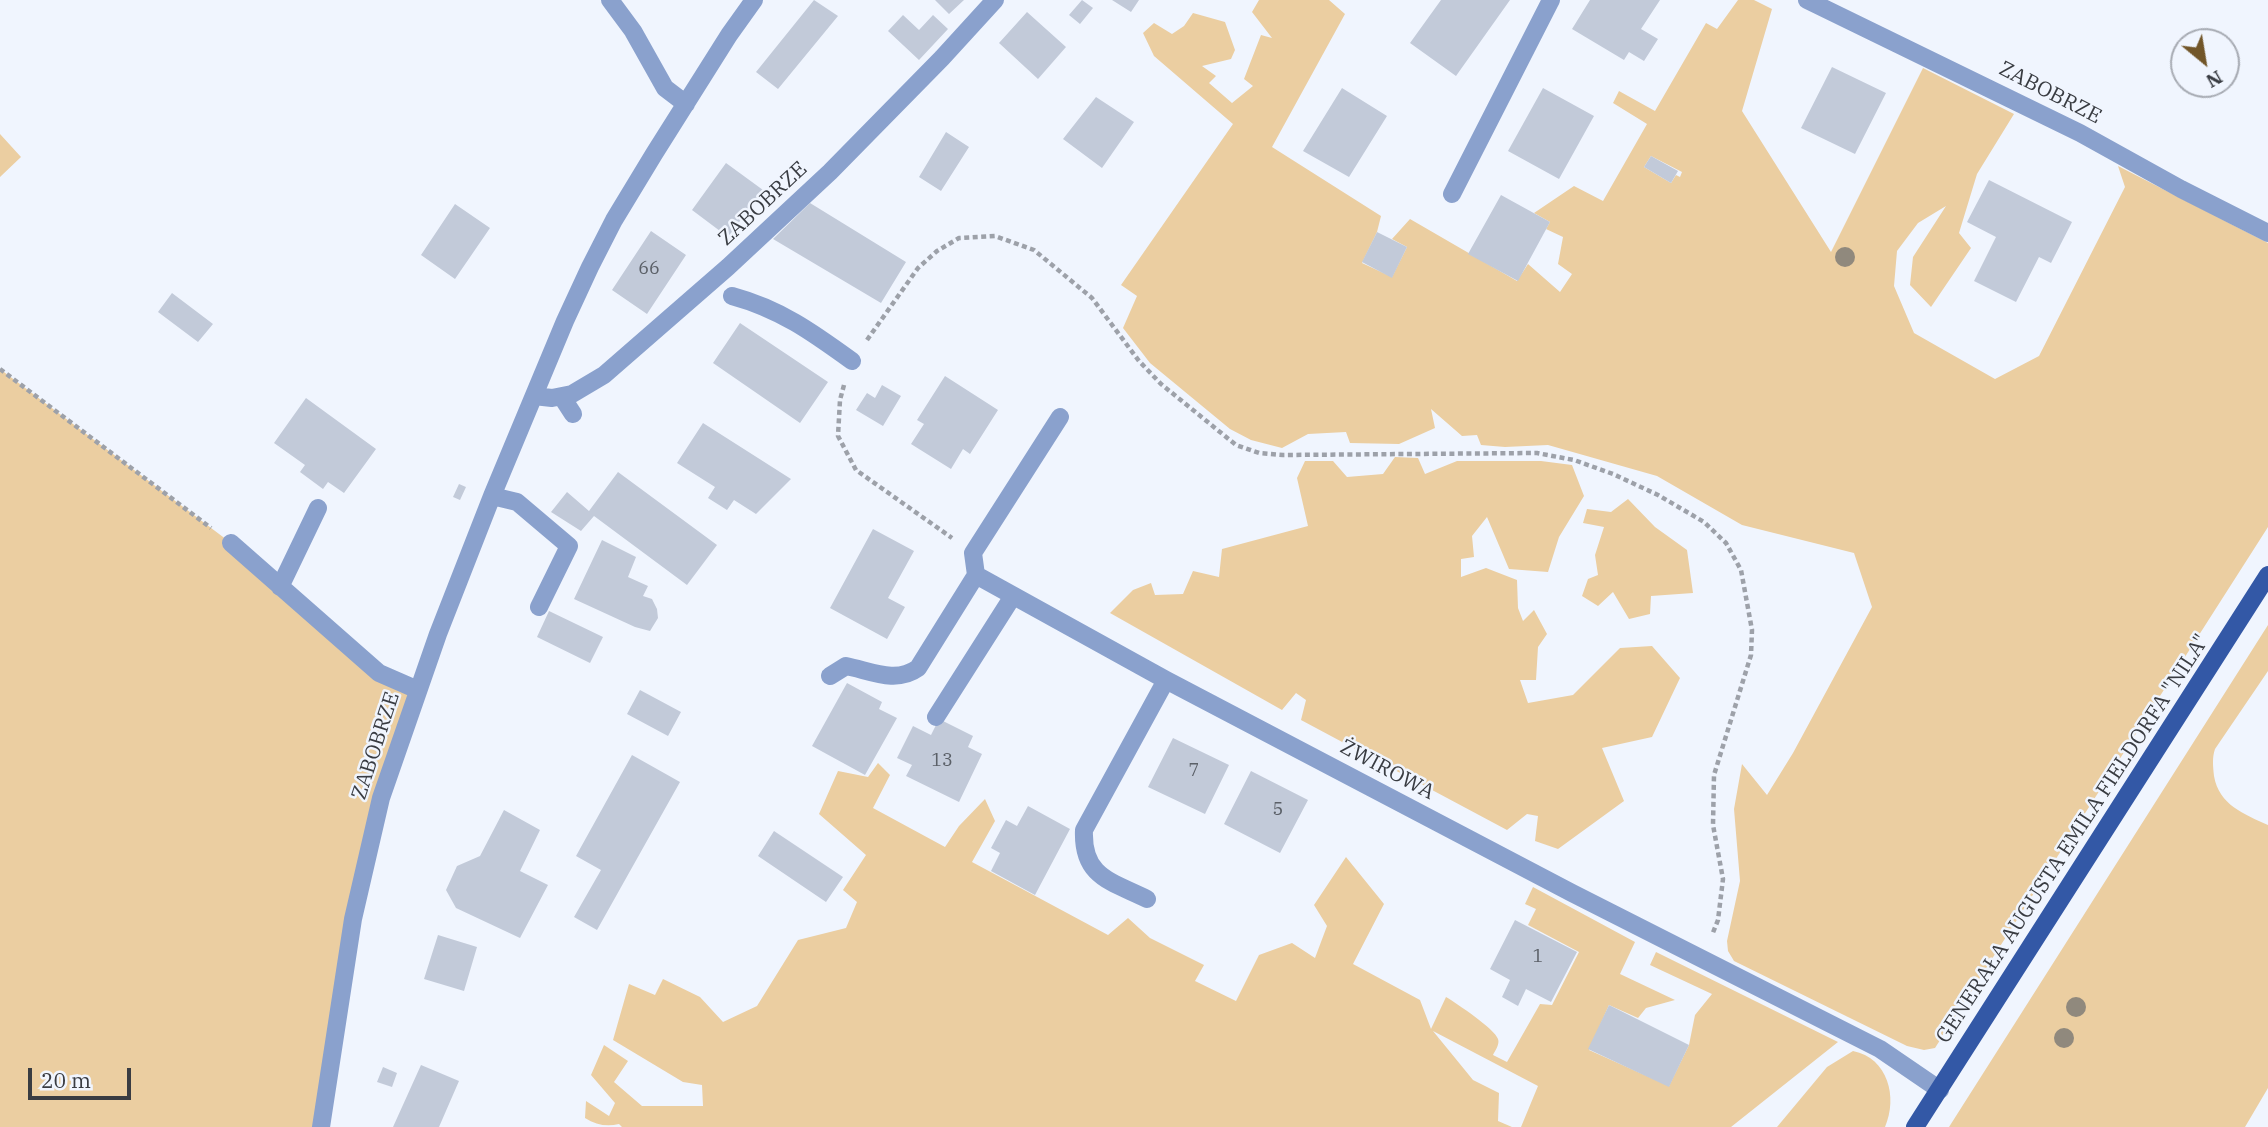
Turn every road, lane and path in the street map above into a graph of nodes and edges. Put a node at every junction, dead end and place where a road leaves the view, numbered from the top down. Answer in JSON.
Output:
{"nodes":[{"id":1,"x":610,"y":0,"type":"edge"},
{"id":2,"x":754,"y":0,"type":"edge"},
{"id":3,"x":995,"y":0,"type":"edge"},
{"id":4,"x":1551,"y":0,"type":"edge"},
{"id":5,"x":1807,"y":0,"type":"edge"},
{"id":6,"x":686,"y":104,"type":"junction"},
{"id":7,"x":1452,"y":194,"type":"dead end"},
{"id":8,"x":2268,"y":233,"type":"edge"},
{"id":9,"x":732,"y":296,"type":"dead end"},
{"id":10,"x":852,"y":361,"type":"junction"},
{"id":11,"x":0,"y":369,"type":"edge"},
{"id":12,"x":534,"y":396,"type":"junction"},
{"id":13,"x":562,"y":397,"type":"junction"},
{"id":14,"x":573,"y":414,"type":"dead end"},
{"id":15,"x":1060,"y":417,"type":"dead end"},
{"id":16,"x":492,"y":496,"type":"junction"},
{"id":17,"x":318,"y":508,"type":"dead end"},
{"id":18,"x":231,"y":543,"type":"joint"},
{"id":19,"x":973,"y":553,"type":"junction"},
{"id":20,"x":976,"y":575,"type":"junction"},
{"id":21,"x":2268,"y":575,"type":"edge"},
{"id":22,"x":280,"y":587,"type":"junction"},
{"id":23,"x":1013,"y":596,"type":"junction"},
{"id":24,"x":540,"y":607,"type":"dead end"},
{"id":25,"x":830,"y":676,"type":"dead end"},
{"id":26,"x":1167,"y":680,"type":"junction"},
{"id":27,"x":418,"y":690,"type":"junction"},
{"id":28,"x":936,"y":717,"type":"dead end"},
{"id":29,"x":1147,"y":899,"type":"dead end"},
{"id":30,"x":1702,"y":959,"type":"junction"},
{"id":31,"x":1940,"y":1090,"type":"junction"},
{"id":32,"x":321,"y":1127,"type":"edge"},
{"id":33,"x":1915,"y":1127,"type":"edge"}],
"edges":[{"from":1,"to":6,"type":"street"},
{"from":2,"to":6,"type":"street","name":"ZABOBRZE"},
{"from":3,"to":13,"type":"street","name":"ZABOBRZE"},
{"from":4,"to":7,"type":"street"},
{"from":5,"to":8,"type":"street","name":"ZABOBRZE"},
{"from":6,"to":12,"type":"street","name":"ZABOBRZE"},
{"from":9,"to":10,"type":"street"},
{"from":10,"to":19,"type":"path"},
{"from":10,"to":30,"type":"path"},
{"from":11,"to":18,"type":"path"},
{"from":12,"to":13,"type":"street","name":"ZABOBRZE"},
{"from":12,"to":16,"type":"street","name":"ZABOBRZE"},
{"from":13,"to":14,"type":"street"},
{"from":15,"to":19,"type":"street"},
{"from":16,"to":24,"type":"street"},
{"from":16,"to":27,"type":"street","name":"ZABOBRZE"},
{"from":17,"to":22,"type":"street"},
{"from":18,"to":22,"type":"street"},
{"from":19,"to":20,"type":"street"},
{"from":20,"to":23,"type":"street","name":"ŻWIROWA"},
{"from":20,"to":25,"type":"street"},
{"from":21,"to":31,"type":"main road","name":"GENERAŁA AUGUSTA EMILA FIELDORFA \"NILA\""},
{"from":22,"to":27,"type":"street"},
{"from":23,"to":26,"type":"street","name":"ŻWIROWA"},
{"from":23,"to":28,"type":"street"},
{"from":26,"to":29,"type":"street"},
{"from":26,"to":30,"type":"street","name":"ŻWIROWA"},
{"from":27,"to":32,"type":"street","name":"ZABOBRZE"},
{"from":30,"to":31,"type":"street","name":"ŻWIROWA"},
{"from":31,"to":33,"type":"main road","name":"GENERAŁA AUGUSTA EMILA FIELDORFA \"NILA\""}]}
